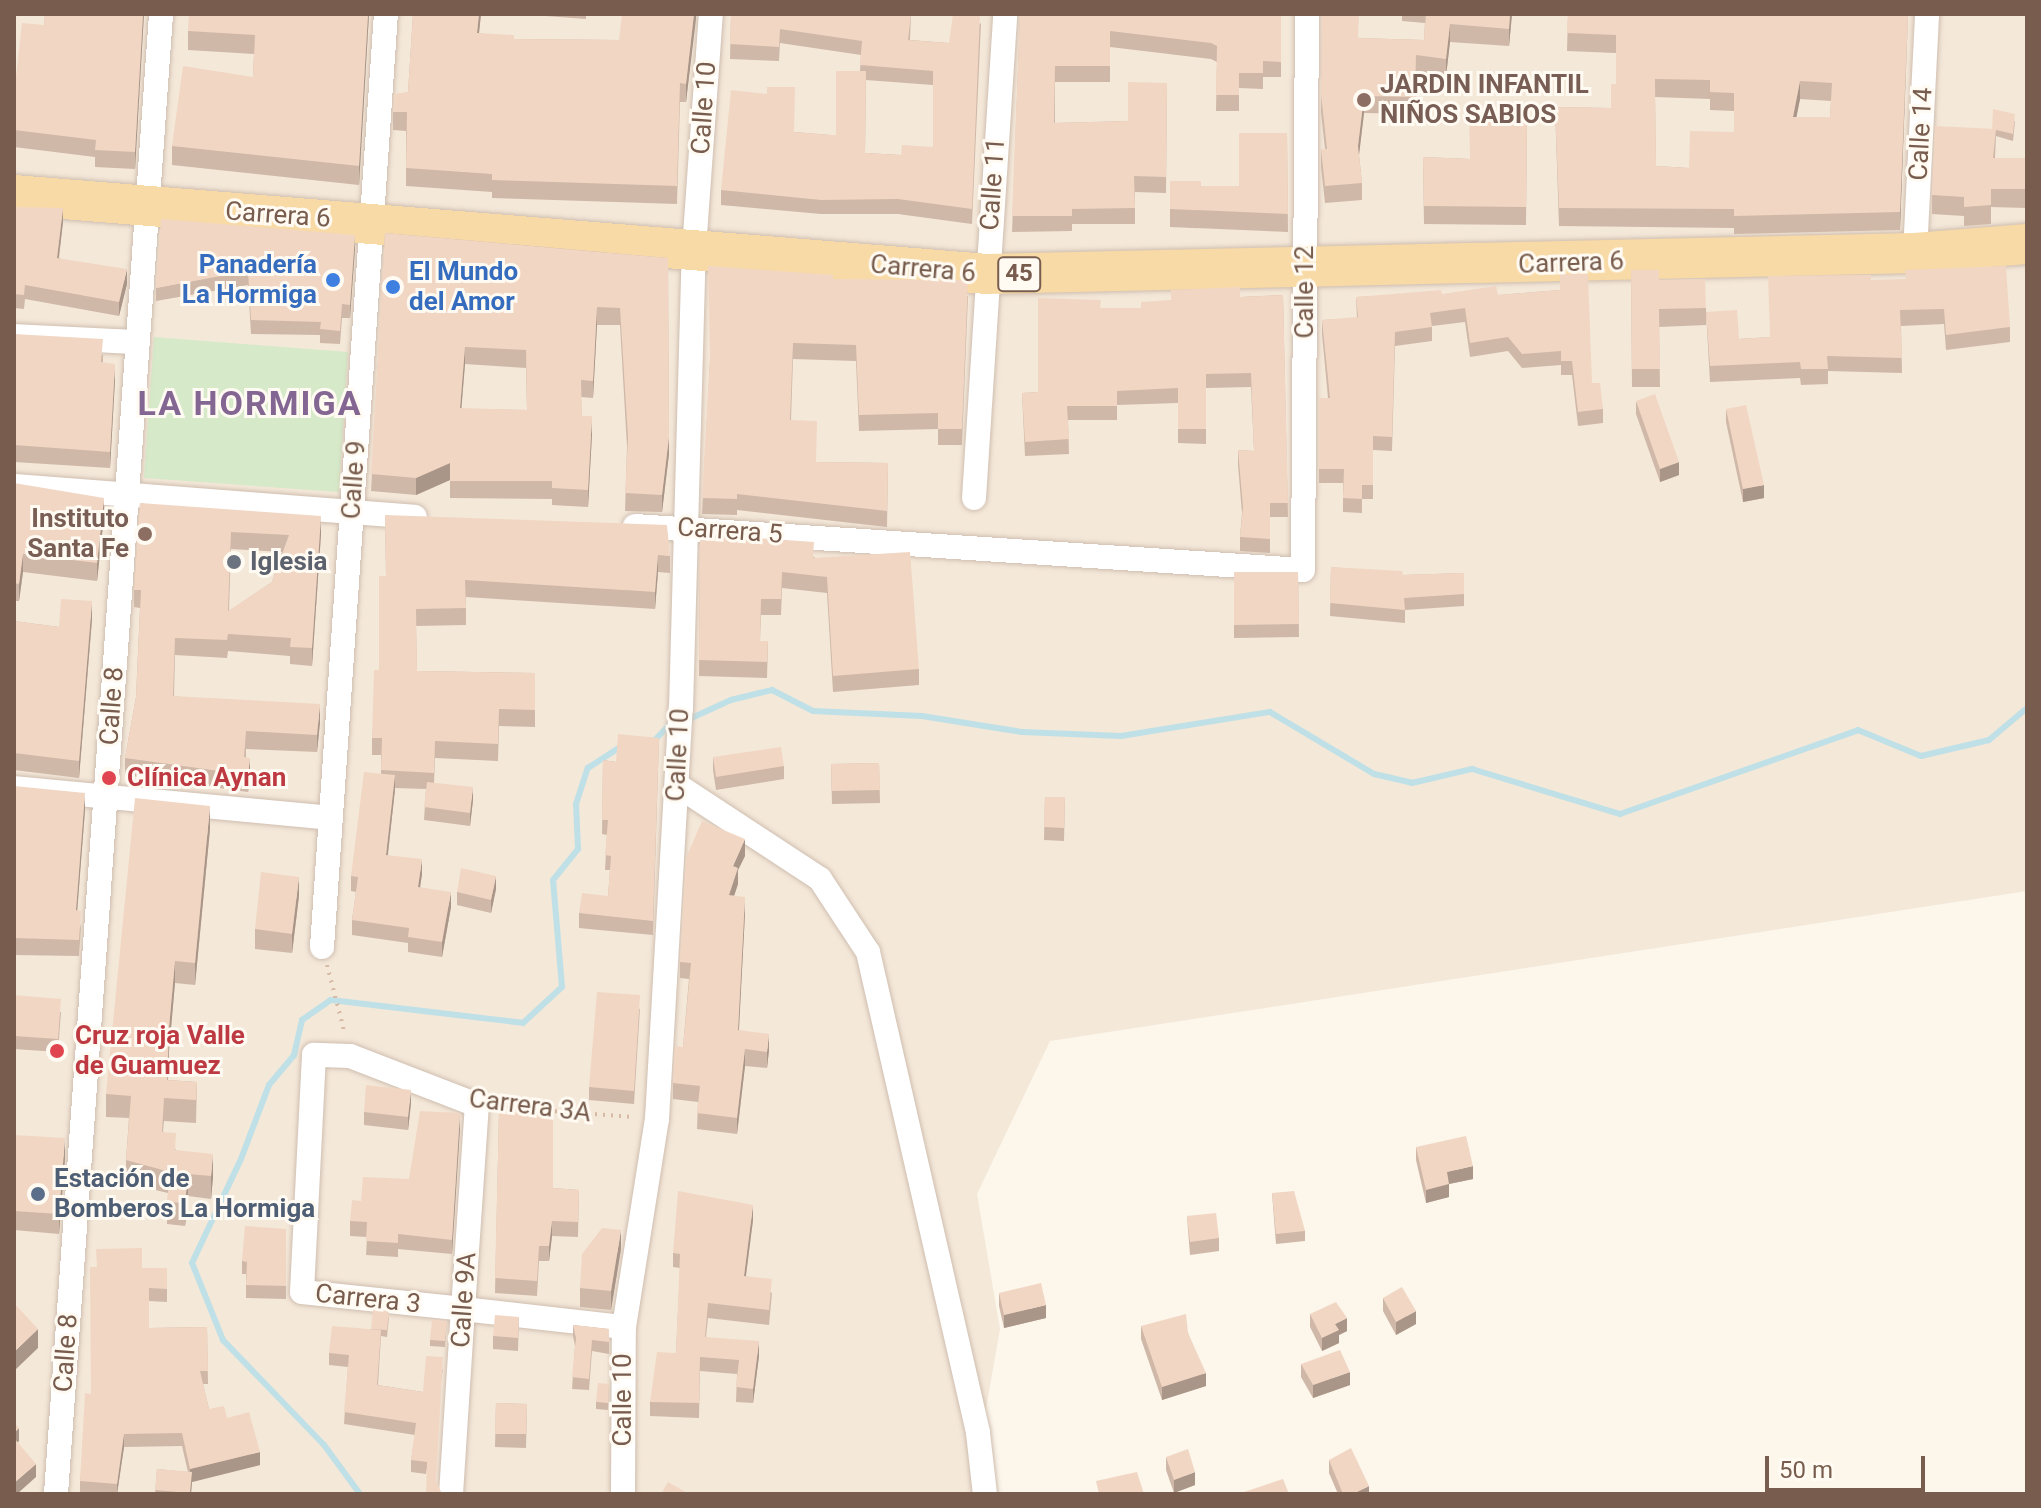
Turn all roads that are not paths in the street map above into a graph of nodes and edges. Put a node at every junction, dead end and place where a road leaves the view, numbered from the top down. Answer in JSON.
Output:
{"nodes":[{"id":1,"x":161,"y":14,"type":"edge"},
{"id":2,"x":386,"y":14,"type":"edge"},
{"id":3,"x":711,"y":14,"type":"edge"},
{"id":4,"x":1005,"y":14,"type":"edge"},
{"id":5,"x":1307,"y":14,"type":"edge"},
{"id":6,"x":1927,"y":14,"type":"edge"},
{"id":7,"x":14,"y":195,"type":"edge"},
{"id":8,"x":148,"y":204,"type":"junction"},
{"id":9,"x":372,"y":222,"type":"junction"},
{"id":10,"x":2027,"y":244,"type":"edge"},
{"id":11,"x":694,"y":249,"type":"junction"},
{"id":12,"x":1915,"y":253,"type":"junction"},
{"id":13,"x":1305,"y":270,"type":"junction"},
{"id":14,"x":987,"y":274,"type":"junction"},
{"id":15,"x":14,"y":336,"type":"edge"},
{"id":16,"x":138,"y":342,"type":"junction"},
{"id":17,"x":14,"y":486,"type":"edge"},
{"id":18,"x":127,"y":496,"type":"junction"},
{"id":19,"x":974,"y":498,"type":"dead end"},
{"id":20,"x":351,"y":514,"type":"junction"},
{"id":21,"x":446,"y":518,"type":"edge"},
{"id":22,"x":604,"y":524,"type":"edge"},
{"id":23,"x":683,"y":528,"type":"junction"},
{"id":24,"x":1303,"y":570,"type":"joint"},
{"id":25,"x":677,"y":785,"type":"junction"},
{"id":26,"x":14,"y":788,"type":"edge"},
{"id":27,"x":106,"y":795,"type":"junction"},
{"id":28,"x":331,"y":818,"type":"junction"},
{"id":29,"x":322,"y":947,"type":"road end"},
{"id":30,"x":477,"y":1105,"type":"joint"},
{"id":31,"x":302,"y":1292,"type":"joint"},
{"id":32,"x":463,"y":1309,"type":"junction"},
{"id":33,"x":624,"y":1327,"type":"junction"},
{"id":34,"x":56,"y":1494,"type":"edge"},
{"id":35,"x":451,"y":1494,"type":"edge"},
{"id":36,"x":623,"y":1494,"type":"edge"},
{"id":37,"x":985,"y":1494,"type":"edge"}],
"edges":[{"from":1,"to":8,"type":"street","name":"Calle 8"},
{"from":2,"to":9,"type":"street","name":"Calle 9"},
{"from":3,"to":11,"type":"street","name":"Calle 10"},
{"from":4,"to":14,"type":"street","name":"Calle 11"},
{"from":5,"to":13,"type":"street","name":"Calle 12"},
{"from":6,"to":12,"type":"street","name":"Calle 14"},
{"from":7,"to":8,"type":"main road","name":"Carrera 6","number":"45"},
{"from":8,"to":9,"type":"main road","name":"Carrera 6","number":"45"},
{"from":8,"to":16,"type":"street","name":"Calle 8"},
{"from":9,"to":11,"type":"main road","name":"Carrera 6","number":"45"},
{"from":9,"to":20,"type":"street","name":"Calle 9"},
{"from":10,"to":12,"type":"main road","name":"Carrera 6","number":"45"},
{"from":11,"to":14,"type":"main road","name":"Carrera 6","number":"45"},
{"from":11,"to":23,"type":"street","name":"Calle 10"},
{"from":12,"to":13,"type":"main road","name":"Carrera 6","number":"45"},
{"from":13,"to":14,"type":"main road","name":"Carrera 6","number":"45"},
{"from":13,"to":24,"type":"street","name":"Calle 12"},
{"from":14,"to":19,"type":"street","name":"Calle 11"},
{"from":15,"to":16,"type":"street"},
{"from":16,"to":18,"type":"street","name":"Calle 8"},
{"from":17,"to":18,"type":"street"},
{"from":18,"to":20,"type":"street"},
{"from":18,"to":27,"type":"street","name":"Calle 8"},
{"from":20,"to":21,"type":"street"},
{"from":20,"to":28,"type":"street","name":"Calle 9"},
{"from":22,"to":23,"type":"street","name":"Carrera 5"},
{"from":23,"to":24,"type":"street","name":"Carrera 5"},
{"from":23,"to":25,"type":"street","name":"Calle 10"},
{"from":25,"to":33,"type":"street","name":"Calle 10"},
{"from":25,"to":37,"type":"street"},
{"from":26,"to":27,"type":"street"},
{"from":27,"to":28,"type":"street"},
{"from":27,"to":34,"type":"street","name":"Calle 8"},
{"from":28,"to":29,"type":"street","name":"Calle 9"},
{"from":30,"to":31,"type":"street","name":"Carrera 3A"},
{"from":30,"to":32,"type":"street","name":"Calle 9A"},
{"from":31,"to":32,"type":"street","name":"Carrera 3"},
{"from":32,"to":33,"type":"street","name":"Carrera 3"},
{"from":32,"to":35,"type":"street","name":"Calle 9A"},
{"from":33,"to":36,"type":"street","name":"Calle 10"}]}
